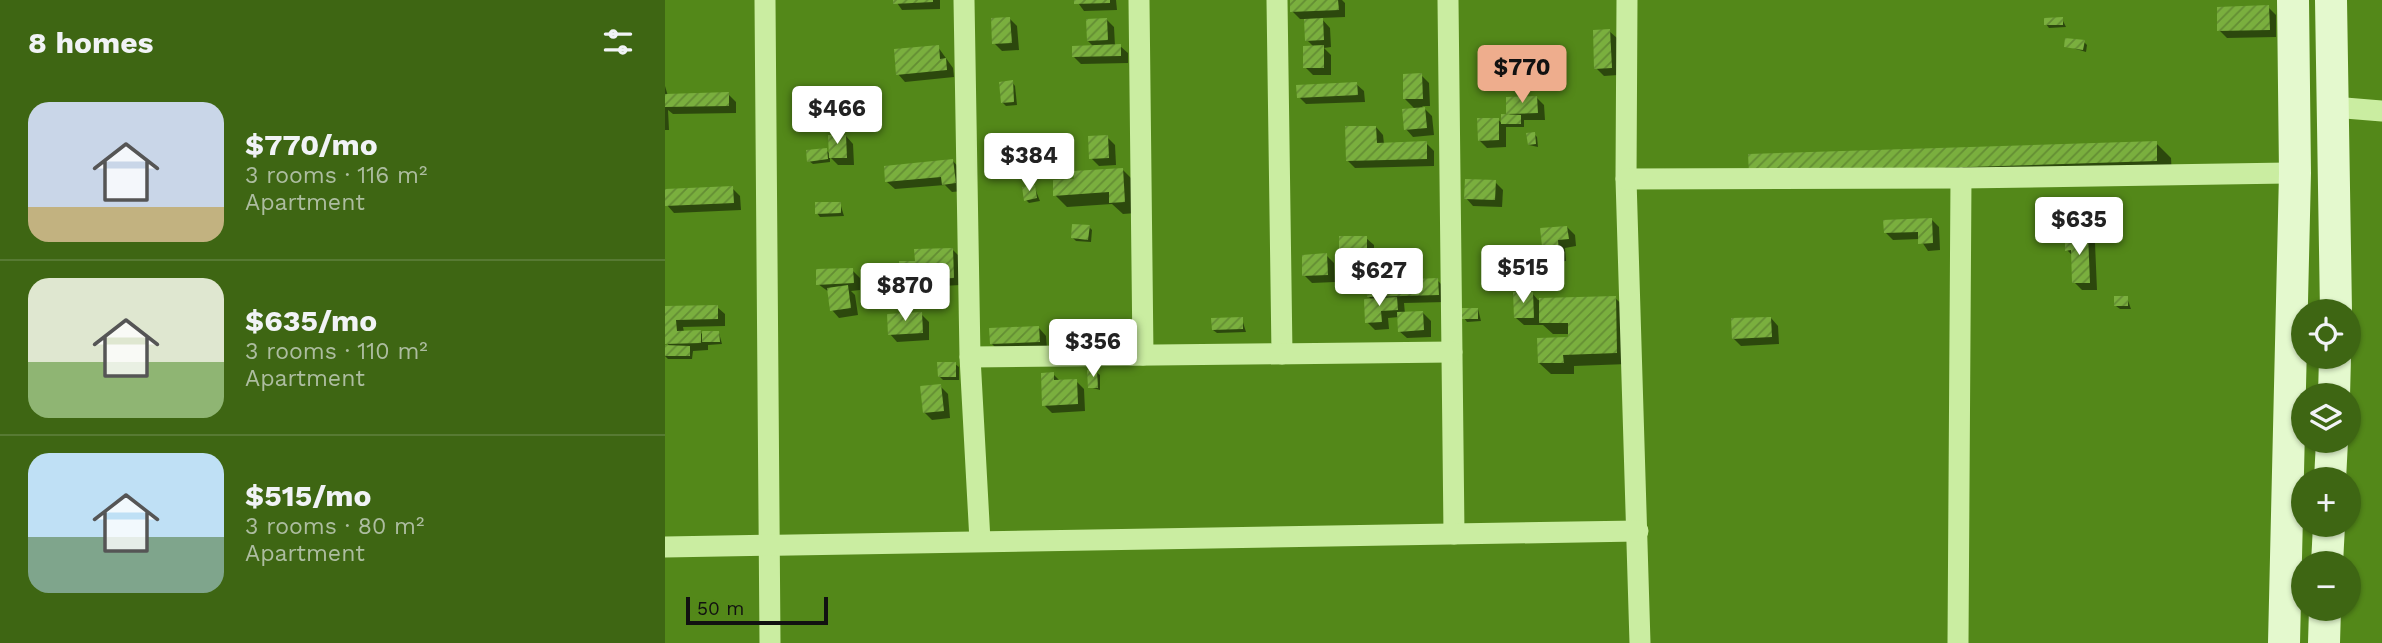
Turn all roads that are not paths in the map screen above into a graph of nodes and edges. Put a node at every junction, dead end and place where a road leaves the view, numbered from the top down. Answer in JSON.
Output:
{"nodes":[{"id":1,"x":765,"y":0,"type":"edge"},
{"id":2,"x":964,"y":0,"type":"edge"},
{"id":3,"x":1139,"y":0,"type":"edge"},
{"id":4,"x":1277,"y":0,"type":"edge"},
{"id":5,"x":1448,"y":0,"type":"edge"},
{"id":6,"x":1627,"y":0,"type":"edge"},
{"id":7,"x":2294,"y":0,"type":"edge"},
{"id":8,"x":2332,"y":0,"type":"edge"},
{"id":9,"x":2333,"y":107,"type":"junction"},
{"id":10,"x":2382,"y":111,"type":"edge"},
{"id":11,"x":2295,"y":173,"type":"junction"},
{"id":12,"x":1626,"y":178,"type":"junction"},
{"id":13,"x":1961,"y":178,"type":"junction"},
{"id":14,"x":2336,"y":299,"type":"edge"},
{"id":15,"x":1452,"y":352,"type":"junction"},
{"id":16,"x":1282,"y":354,"type":"junction"},
{"id":17,"x":1143,"y":355,"type":"junction"},
{"id":18,"x":970,"y":357,"type":"junction"},
{"id":19,"x":1638,"y":531,"type":"junction"},
{"id":20,"x":1454,"y":534,"type":"junction"},
{"id":21,"x":980,"y":541,"type":"junction"},
{"id":22,"x":769,"y":544,"type":"junction"},
{"id":23,"x":665,"y":547,"type":"edge"},
{"id":24,"x":2325,"y":621,"type":"edge"},
{"id":25,"x":770,"y":643,"type":"edge"},
{"id":26,"x":1640,"y":643,"type":"edge"},
{"id":27,"x":1958,"y":643,"type":"edge"},
{"id":28,"x":2284,"y":643,"type":"edge"},
{"id":29,"x":2324,"y":643,"type":"edge"}],
"edges":[{"from":1,"to":22,"type":"street"},
{"from":2,"to":18,"type":"street"},
{"from":3,"to":17,"type":"street"},
{"from":4,"to":16,"type":"street"},
{"from":5,"to":15,"type":"street"},
{"from":6,"to":12,"type":"street"},
{"from":7,"to":11,"type":"main road"},
{"from":8,"to":9,"type":"main road"},
{"from":9,"to":10,"type":"street"},
{"from":9,"to":14,"type":"main road"},
{"from":11,"to":13,"type":"street"},
{"from":11,"to":28,"type":"main road"},
{"from":12,"to":13,"type":"street"},
{"from":12,"to":19,"type":"street"},
{"from":13,"to":27,"type":"street"},
{"from":15,"to":16,"type":"street"},
{"from":15,"to":20,"type":"street"},
{"from":16,"to":17,"type":"street"},
{"from":17,"to":18,"type":"street"},
{"from":18,"to":21,"type":"street"},
{"from":19,"to":20,"type":"street"},
{"from":19,"to":26,"type":"street"},
{"from":20,"to":21,"type":"street"},
{"from":21,"to":22,"type":"street"},
{"from":22,"to":23,"type":"street"},
{"from":22,"to":25,"type":"street"},
{"from":24,"to":29,"type":"main road"}]}
